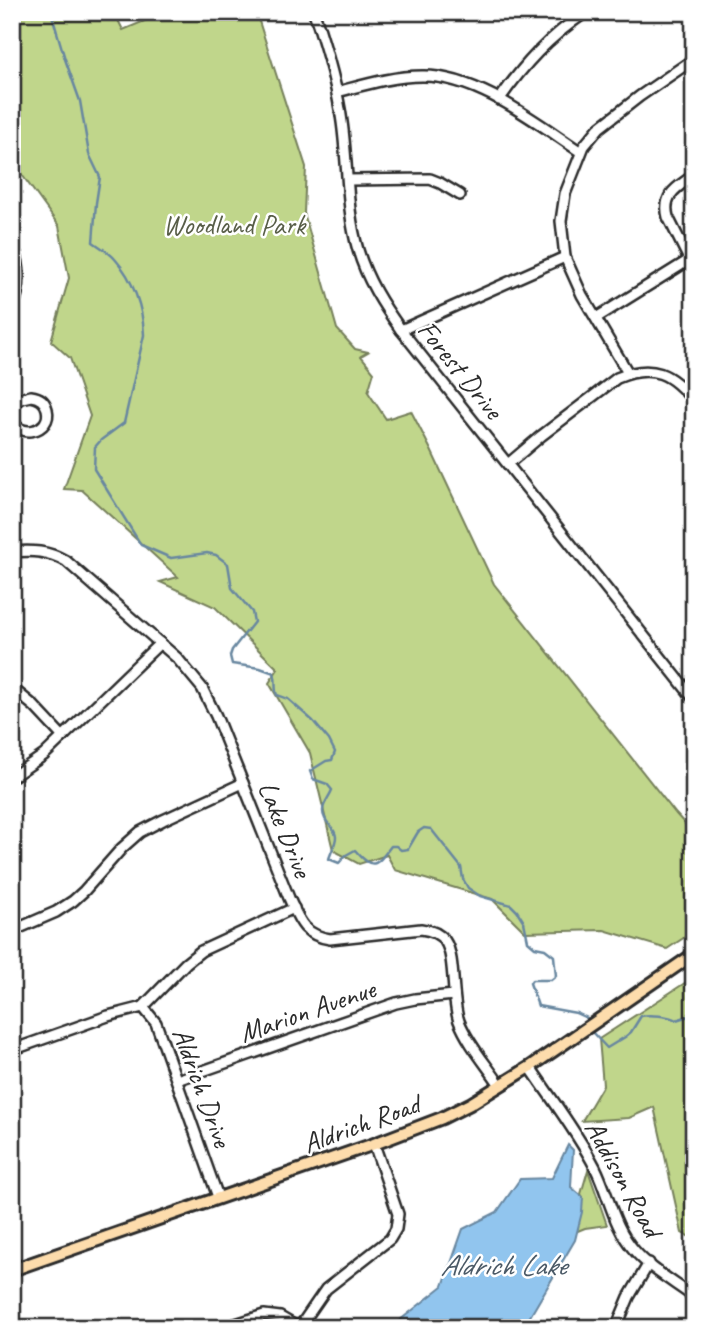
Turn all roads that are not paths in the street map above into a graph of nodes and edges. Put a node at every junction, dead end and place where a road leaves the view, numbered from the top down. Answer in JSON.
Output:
{"nodes":[{"id":1,"x":314,"y":12,"type":"edge"},
{"id":2,"x":582,"y":13,"type":"edge"},
{"id":3,"x":694,"y":59,"type":"edge"},
{"id":4,"x":337,"y":92,"type":"junction"},
{"id":5,"x":499,"y":100,"type":"junction"},
{"id":6,"x":582,"y":152,"type":"junction"},
{"id":7,"x":694,"y":175,"type":"edge"},
{"id":8,"x":348,"y":180,"type":"junction"},
{"id":9,"x":460,"y":195,"type":"dead end"},
{"id":10,"x":12,"y":242,"type":"edge"},
{"id":11,"x":565,"y":257,"type":"junction"},
{"id":12,"x":691,"y":258,"type":"edge"},
{"id":13,"x":12,"y":309,"type":"edge"},
{"id":14,"x":596,"y":318,"type":"junction"},
{"id":15,"x":401,"y":330,"type":"junction"},
{"id":16,"x":628,"y":373,"type":"junction"},
{"id":17,"x":694,"y":402,"type":"edge"},
{"id":18,"x":13,"y":404,"type":"edge"},
{"id":19,"x":508,"y":464,"type":"junction"},
{"id":20,"x":12,"y":552,"type":"edge"},
{"id":21,"x":160,"y":643,"type":"junction"},
{"id":22,"x":12,"y":688,"type":"edge"},
{"id":23,"x":694,"y":699,"type":"edge"},
{"id":24,"x":63,"y":737,"type":"junction"},
{"id":25,"x":12,"y":777,"type":"edge"},
{"id":26,"x":243,"y":783,"type":"junction"},
{"id":27,"x":294,"y":908,"type":"junction"},
{"id":28,"x":12,"y":931,"type":"edge"},
{"id":29,"x":694,"y":954,"type":"edge"},
{"id":30,"x":454,"y":995,"type":"junction"},
{"id":31,"x":143,"y":1007,"type":"junction"},
{"id":32,"x":12,"y":1050,"type":"edge"},
{"id":33,"x":530,"y":1068,"type":"junction"},
{"id":34,"x":177,"y":1080,"type":"junction"},
{"id":35,"x":500,"y":1085,"type":"junction"},
{"id":36,"x":374,"y":1144,"type":"junction"},
{"id":37,"x":218,"y":1198,"type":"junction"},
{"id":38,"x":649,"y":1263,"type":"junction"},
{"id":39,"x":12,"y":1270,"type":"edge"},
{"id":40,"x":694,"y":1297,"type":"edge"},
{"id":41,"x":223,"y":1328,"type":"edge"},
{"id":42,"x":299,"y":1328,"type":"edge"},
{"id":43,"x":617,"y":1328,"type":"edge"}],
"edges":[{"from":1,"to":4,"type":"street","name":"Forest Drive"},
{"from":2,"to":5,"type":"street"},
{"from":3,"to":6,"type":"street"},
{"from":4,"to":5,"type":"street"},
{"from":4,"to":8,"type":"street","name":"Forest Drive"},
{"from":5,"to":6,"type":"street"},
{"from":6,"to":11,"type":"street"},
{"from":7,"to":12,"type":"street"},
{"from":8,"to":9,"type":"street"},
{"from":8,"to":15,"type":"street","name":"Forest Drive"},
{"from":10,"to":13,"type":"street"},
{"from":11,"to":14,"type":"street"},
{"from":11,"to":15,"type":"street"},
{"from":12,"to":14,"type":"street"},
{"from":14,"to":16,"type":"street"},
{"from":15,"to":19,"type":"street","name":"Forest Drive"},
{"from":16,"to":17,"type":"street"},
{"from":16,"to":19,"type":"street"},
{"from":18,"to":18,"type":"street"},
{"from":19,"to":23,"type":"street","name":"Forest Drive"},
{"from":20,"to":21,"type":"street","name":"Lake Drive"},
{"from":21,"to":24,"type":"street"},
{"from":21,"to":26,"type":"street","name":"Lake Drive"},
{"from":22,"to":24,"type":"street"},
{"from":24,"to":25,"type":"street"},
{"from":26,"to":27,"type":"street","name":"Lake Drive"},
{"from":26,"to":28,"type":"street"},
{"from":27,"to":30,"type":"street","name":"Lake Drive"},
{"from":27,"to":31,"type":"street"},
{"from":29,"to":33,"type":"main road","name":"Aldrich Road"},
{"from":30,"to":34,"type":"street","name":"Marion Avenue"},
{"from":30,"to":35,"type":"street","name":"Lake Drive"},
{"from":31,"to":32,"type":"street","name":"Aldrich Drive"},
{"from":31,"to":34,"type":"street","name":"Aldrich Drive"},
{"from":33,"to":35,"type":"main road","name":"Aldrich Road"},
{"from":33,"to":38,"type":"street","name":"Addison Road"},
{"from":34,"to":37,"type":"street","name":"Aldrich Drive"},
{"from":35,"to":36,"type":"main road","name":"Aldrich Road"},
{"from":36,"to":37,"type":"main road","name":"Aldrich Road"},
{"from":36,"to":42,"type":"street"},
{"from":37,"to":39,"type":"main road","name":"Aldrich Road"},
{"from":38,"to":40,"type":"street","name":"Addison Road"},
{"from":38,"to":43,"type":"street"},
{"from":41,"to":42,"type":"street"}]}
